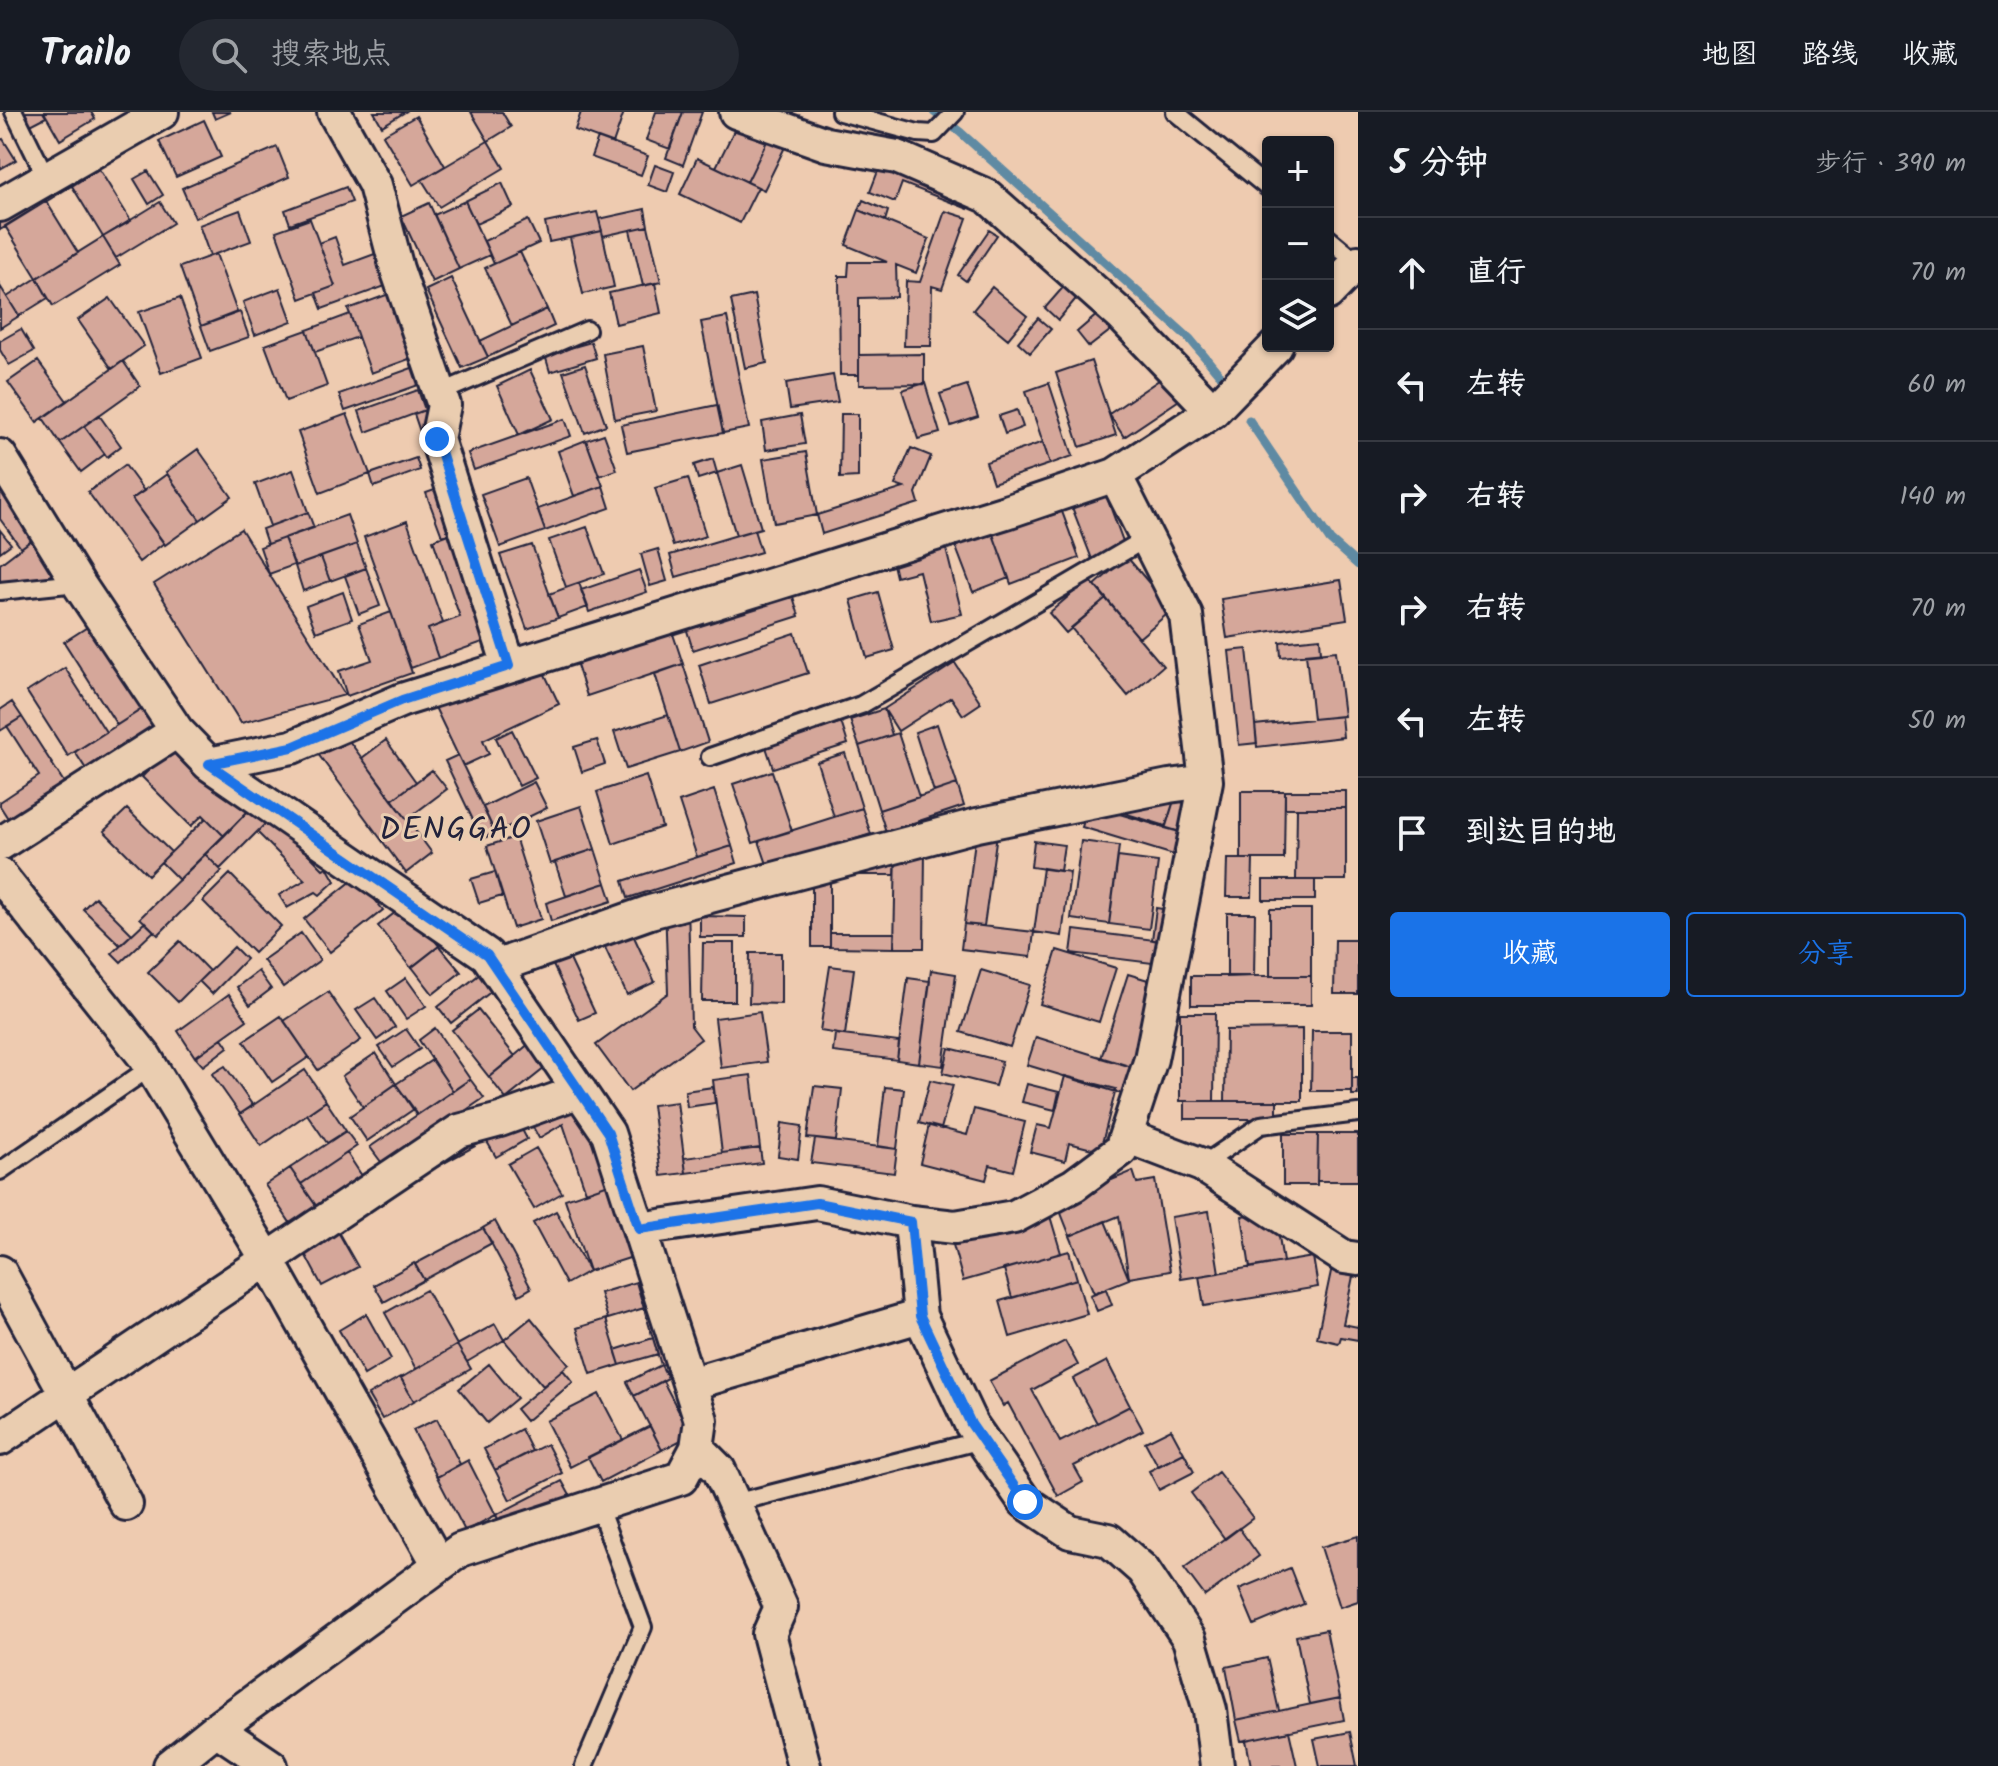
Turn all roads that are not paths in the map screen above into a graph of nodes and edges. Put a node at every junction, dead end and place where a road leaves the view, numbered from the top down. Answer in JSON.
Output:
{"nodes":[{"id":1,"x":14,"y":112,"type":"edge"},
{"id":2,"x":162,"y":112,"type":"edge"},
{"id":3,"x":334,"y":112,"type":"edge"},
{"id":4,"x":736,"y":112,"type":"edge"},
{"id":5,"x":840,"y":112,"type":"edge"},
{"id":6,"x":955,"y":112,"type":"edge"},
{"id":7,"x":1175,"y":112,"type":"edge"},
{"id":8,"x":47,"y":179,"type":"junction"},
{"id":9,"x":1262,"y":183,"type":"edge"},
{"id":10,"x":0,"y":205,"type":"edge"},
{"id":11,"x":1334,"y":243,"type":"edge"},
{"id":12,"x":1358,"y":262,"type":"edge"},
{"id":13,"x":1334,"y":287,"type":"edge"},
{"id":14,"x":587,"y":330,"type":"dead end"},
{"id":15,"x":1270,"y":352,"type":"edge"},
{"id":16,"x":440,"y":393,"type":"junction"},
{"id":17,"x":1213,"y":411,"type":"junction"},
{"id":18,"x":0,"y":456,"type":"edge"},
{"id":19,"x":1115,"y":475,"type":"junction"},
{"id":20,"x":1147,"y":538,"type":"junction"},
{"id":21,"x":78,"y":583,"type":"junction"},
{"id":22,"x":0,"y":591,"type":"edge"},
{"id":23,"x":509,"y":666,"type":"junction"},
{"id":24,"x":177,"y":731,"type":"junction"},
{"id":25,"x":710,"y":757,"type":"dead end"},
{"id":26,"x":209,"y":764,"type":"junction"},
{"id":27,"x":1206,"y":781,"type":"junction"},
{"id":28,"x":0,"y":844,"type":"edge"},
{"id":29,"x":0,"y":875,"type":"edge"},
{"id":30,"x":495,"y":967,"type":"junction"},
{"id":31,"x":151,"y":1067,"type":"junction"},
{"id":32,"x":580,"y":1091,"type":"junction"},
{"id":33,"x":1358,"y":1113,"type":"edge"},
{"id":34,"x":1126,"y":1136,"type":"junction"},
{"id":35,"x":1202,"y":1165,"type":"junction"},
{"id":36,"x":0,"y":1171,"type":"edge"},
{"id":37,"x":911,"y":1222,"type":"junction"},
{"id":38,"x":639,"y":1229,"type":"junction"},
{"id":39,"x":1358,"y":1259,"type":"edge"},
{"id":40,"x":268,"y":1261,"type":"junction"},
{"id":41,"x":0,"y":1272,"type":"edge"},
{"id":42,"x":920,"y":1316,"type":"junction"},
{"id":43,"x":690,"y":1384,"type":"junction"},
{"id":44,"x":66,"y":1395,"type":"junction"},
{"id":45,"x":0,"y":1439,"type":"edge"},
{"id":46,"x":982,"y":1440,"type":"junction"},
{"id":47,"x":697,"y":1448,"type":"junction"},
{"id":48,"x":734,"y":1503,"type":"junction"},
{"id":49,"x":126,"y":1504,"type":"dead end"},
{"id":50,"x":598,"y":1505,"type":"junction"},
{"id":51,"x":439,"y":1565,"type":"junction"},
{"id":52,"x":216,"y":1729,"type":"junction"},
{"id":53,"x":170,"y":1766,"type":"edge"},
{"id":54,"x":271,"y":1766,"type":"edge"},
{"id":55,"x":584,"y":1766,"type":"edge"},
{"id":56,"x":804,"y":1766,"type":"edge"},
{"id":57,"x":1217,"y":1766,"type":"edge"}],
"edges":[{"from":1,"to":8,"type":"lane"},
{"from":2,"to":8,"type":"street"},
{"from":3,"to":16,"type":"street"},
{"from":4,"to":17,"type":"street"},
{"from":5,"to":6,"type":"lane"},
{"from":7,"to":9,"type":"lane"},
{"from":8,"to":10,"type":"street"},
{"from":11,"to":12,"type":"lane"},
{"from":12,"to":13,"type":"street"},
{"from":14,"to":16,"type":"lane"},
{"from":15,"to":17,"type":"street"},
{"from":16,"to":23,"type":"street"},
{"from":17,"to":19,"type":"street"},
{"from":18,"to":21,"type":"street"},
{"from":19,"to":20,"type":"street"},
{"from":19,"to":23,"type":"street"},
{"from":20,"to":25,"type":"lane"},
{"from":20,"to":27,"type":"street"},
{"from":21,"to":22,"type":"lane"},
{"from":21,"to":24,"type":"street"},
{"from":23,"to":26,"type":"street"},
{"from":24,"to":26,"type":"street"},
{"from":24,"to":28,"type":"street"},
{"from":26,"to":30,"type":"street"},
{"from":27,"to":30,"type":"street"},
{"from":27,"to":34,"type":"street"},
{"from":29,"to":31,"type":"street"},
{"from":30,"to":32,"type":"street"},
{"from":31,"to":36,"type":"lane"},
{"from":31,"to":40,"type":"street"},
{"from":32,"to":38,"type":"street"},
{"from":32,"to":40,"type":"street"},
{"from":33,"to":35,"type":"lane"},
{"from":34,"to":35,"type":"street"},
{"from":34,"to":37,"type":"street"},
{"from":35,"to":39,"type":"street"},
{"from":37,"to":38,"type":"street"},
{"from":37,"to":42,"type":"street"},
{"from":38,"to":43,"type":"street"},
{"from":40,"to":44,"type":"street"},
{"from":40,"to":51,"type":"street"},
{"from":41,"to":44,"type":"street"},
{"from":42,"to":43,"type":"street"},
{"from":42,"to":46,"type":"street"},
{"from":43,"to":47,"type":"street"},
{"from":44,"to":45,"type":"street"},
{"from":44,"to":49,"type":"street"},
{"from":46,"to":48,"type":"lane"},
{"from":46,"to":57,"type":"street"},
{"from":47,"to":48,"type":"street"},
{"from":47,"to":50,"type":"street"},
{"from":48,"to":56,"type":"street"},
{"from":50,"to":51,"type":"street"},
{"from":50,"to":55,"type":"lane"},
{"from":51,"to":52,"type":"street"},
{"from":52,"to":53,"type":"street"},
{"from":52,"to":54,"type":"street"}]}
